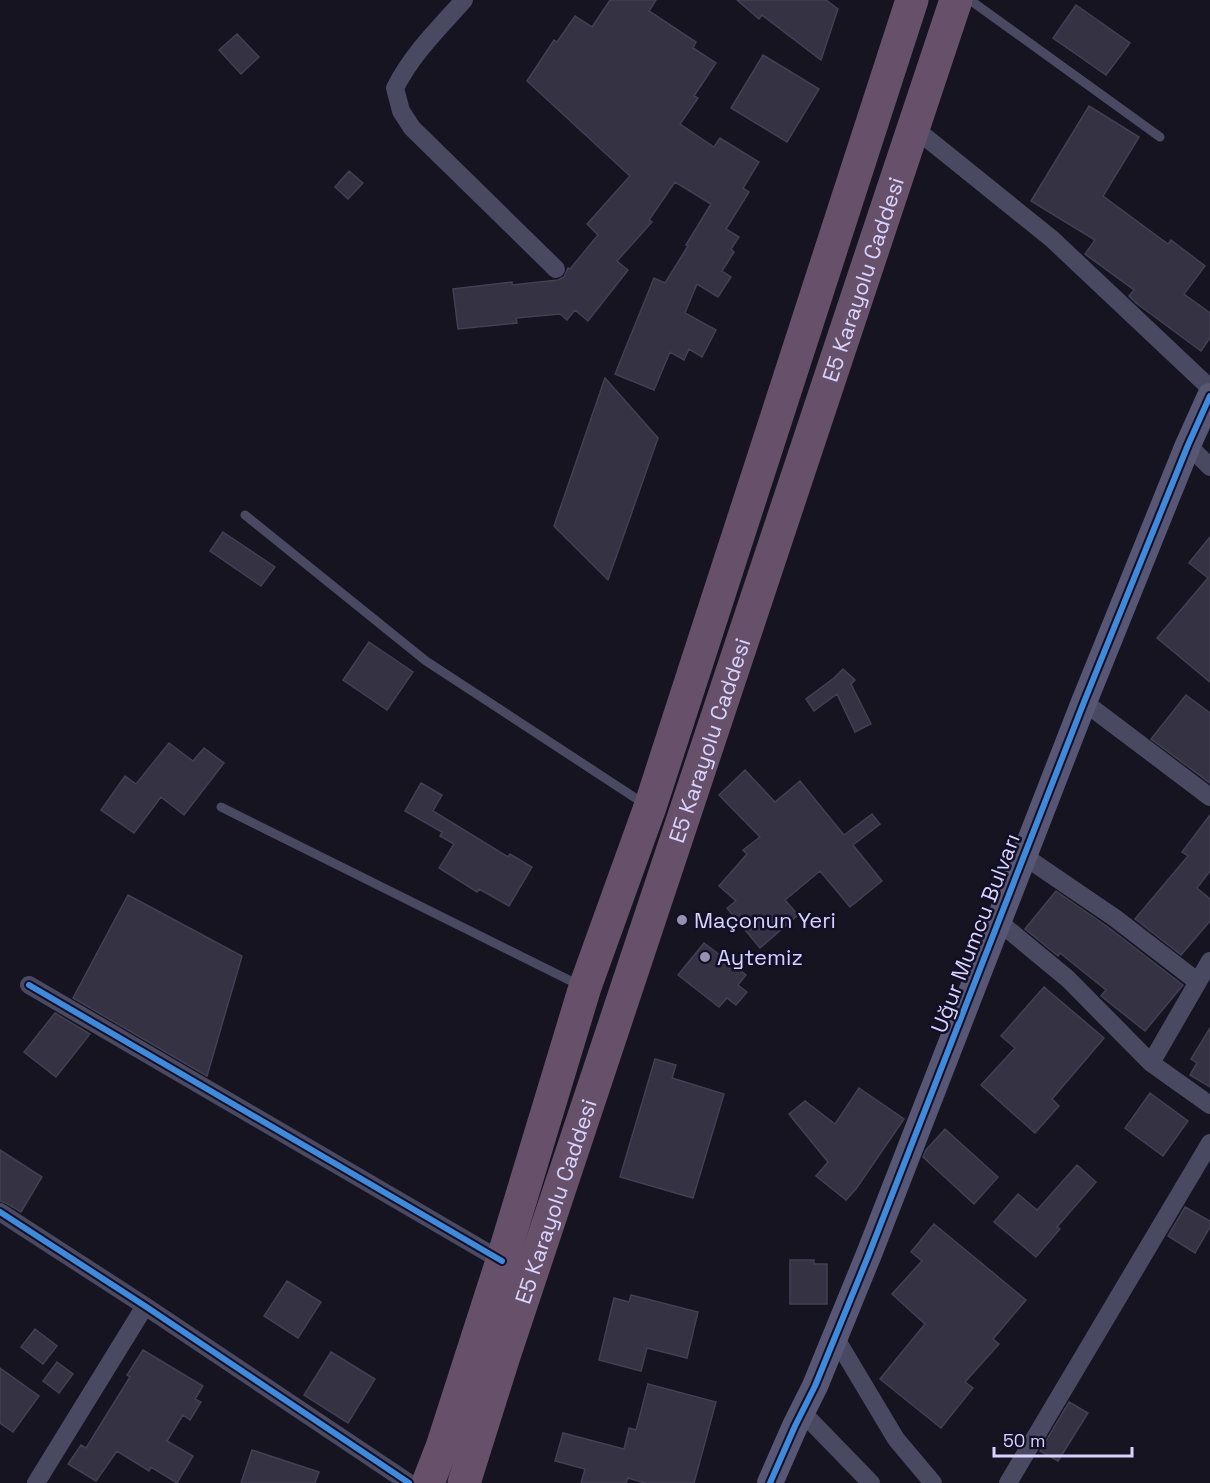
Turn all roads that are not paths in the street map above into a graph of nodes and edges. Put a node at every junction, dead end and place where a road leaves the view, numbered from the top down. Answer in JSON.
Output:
{"nodes":[{"id":1,"x":464,"y":0,"type":"edge"},
{"id":2,"x":912,"y":0,"type":"edge"},
{"id":3,"x":956,"y":0,"type":"edge"},
{"id":4,"x":970,"y":0,"type":"edge"},
{"id":5,"x":913,"y":127,"type":"junction"},
{"id":6,"x":1160,"y":137,"type":"dead end"},
{"id":7,"x":556,"y":269,"type":"dead end"},
{"id":8,"x":1210,"y":388,"type":"edge"},
{"id":9,"x":1210,"y":396,"type":"edge"},
{"id":10,"x":1188,"y":445,"type":"junction"},
{"id":11,"x":1210,"y":467,"type":"edge"},
{"id":12,"x":245,"y":515,"type":"dead end"},
{"id":13,"x":1083,"y":702,"type":"junction"},
{"id":14,"x":1210,"y":797,"type":"edge"},
{"id":15,"x":221,"y":807,"type":"dead end"},
{"id":16,"x":650,"y":807,"type":"junction"},
{"id":17,"x":1024,"y":856,"type":"junction"},
{"id":18,"x":999,"y":922,"type":"junction"},
{"id":19,"x":1210,"y":961,"type":"edge"},
{"id":20,"x":1198,"y":982,"type":"junction"},
{"id":21,"x":29,"y":985,"type":"dead end"},
{"id":22,"x":585,"y":987,"type":"junction"},
{"id":23,"x":1151,"y":1063,"type":"junction"},
{"id":24,"x":1210,"y":1105,"type":"edge"},
{"id":25,"x":1210,"y":1143,"type":"edge"},
{"id":26,"x":0,"y":1212,"type":"edge"},
{"id":27,"x":502,"y":1261,"type":"junction"},
{"id":28,"x":145,"y":1306,"type":"junction"},
{"id":29,"x":835,"y":1337,"type":"junction"},
{"id":30,"x":504,"y":1356,"type":"junction"},
{"id":31,"x":802,"y":1412,"type":"junction"},
{"id":32,"x":36,"y":1483,"type":"edge"},
{"id":33,"x":409,"y":1483,"type":"edge"},
{"id":34,"x":428,"y":1483,"type":"edge"},
{"id":35,"x":464,"y":1483,"type":"edge"},
{"id":36,"x":479,"y":1483,"type":"edge"},
{"id":37,"x":770,"y":1483,"type":"edge"},
{"id":38,"x":871,"y":1483,"type":"edge"},
{"id":39,"x":933,"y":1483,"type":"edge"},
{"id":40,"x":1008,"y":1483,"type":"edge"}],
"edges":[{"from":1,"to":7,"type":"street"},
{"from":2,"to":16,"type":"highway","name":"E5 Karayolu Caddesi"},
{"from":3,"to":5,"type":"highway","name":"E5 Karayolu Caddesi"},
{"from":4,"to":6,"type":"lane"},
{"from":5,"to":8,"type":"street"},
{"from":5,"to":30,"type":"highway","name":"E5 Karayolu Caddesi"},
{"from":9,"to":10,"type":"street","name":"Uğur Mumcu Bulvarı"},
{"from":10,"to":11,"type":"street"},
{"from":10,"to":13,"type":"street","name":"Uğur Mumcu Bulvarı"},
{"from":12,"to":16,"type":"lane"},
{"from":13,"to":14,"type":"street"},
{"from":13,"to":17,"type":"street","name":"Uğur Mumcu Bulvarı"},
{"from":15,"to":22,"type":"lane"},
{"from":16,"to":22,"type":"highway","name":"E5 Karayolu Caddesi"},
{"from":17,"to":18,"type":"street","name":"Uğur Mumcu Bulvarı"},
{"from":17,"to":20,"type":"street"},
{"from":18,"to":23,"type":"street"},
{"from":18,"to":29,"type":"street","name":"Uğur Mumcu Bulvarı"},
{"from":19,"to":20,"type":"street"},
{"from":20,"to":23,"type":"street"},
{"from":21,"to":27,"type":"street"},
{"from":22,"to":27,"type":"highway","name":"E5 Karayolu Caddesi"},
{"from":23,"to":24,"type":"street"},
{"from":25,"to":40,"type":"street"},
{"from":26,"to":28,"type":"street"},
{"from":27,"to":34,"type":"highway","name":"E5 Karayolu Caddesi"},
{"from":28,"to":32,"type":"street"},
{"from":28,"to":33,"type":"street"},
{"from":29,"to":31,"type":"street","name":"Uğur Mumcu Bulvarı"},
{"from":29,"to":39,"type":"street"},
{"from":30,"to":35,"type":"highway","name":"E5 Karayolu Caddesi"},
{"from":30,"to":36,"type":"highway"},
{"from":31,"to":37,"type":"street","name":"Uğur Mumcu Bulvarı"},
{"from":31,"to":38,"type":"street"}]}
